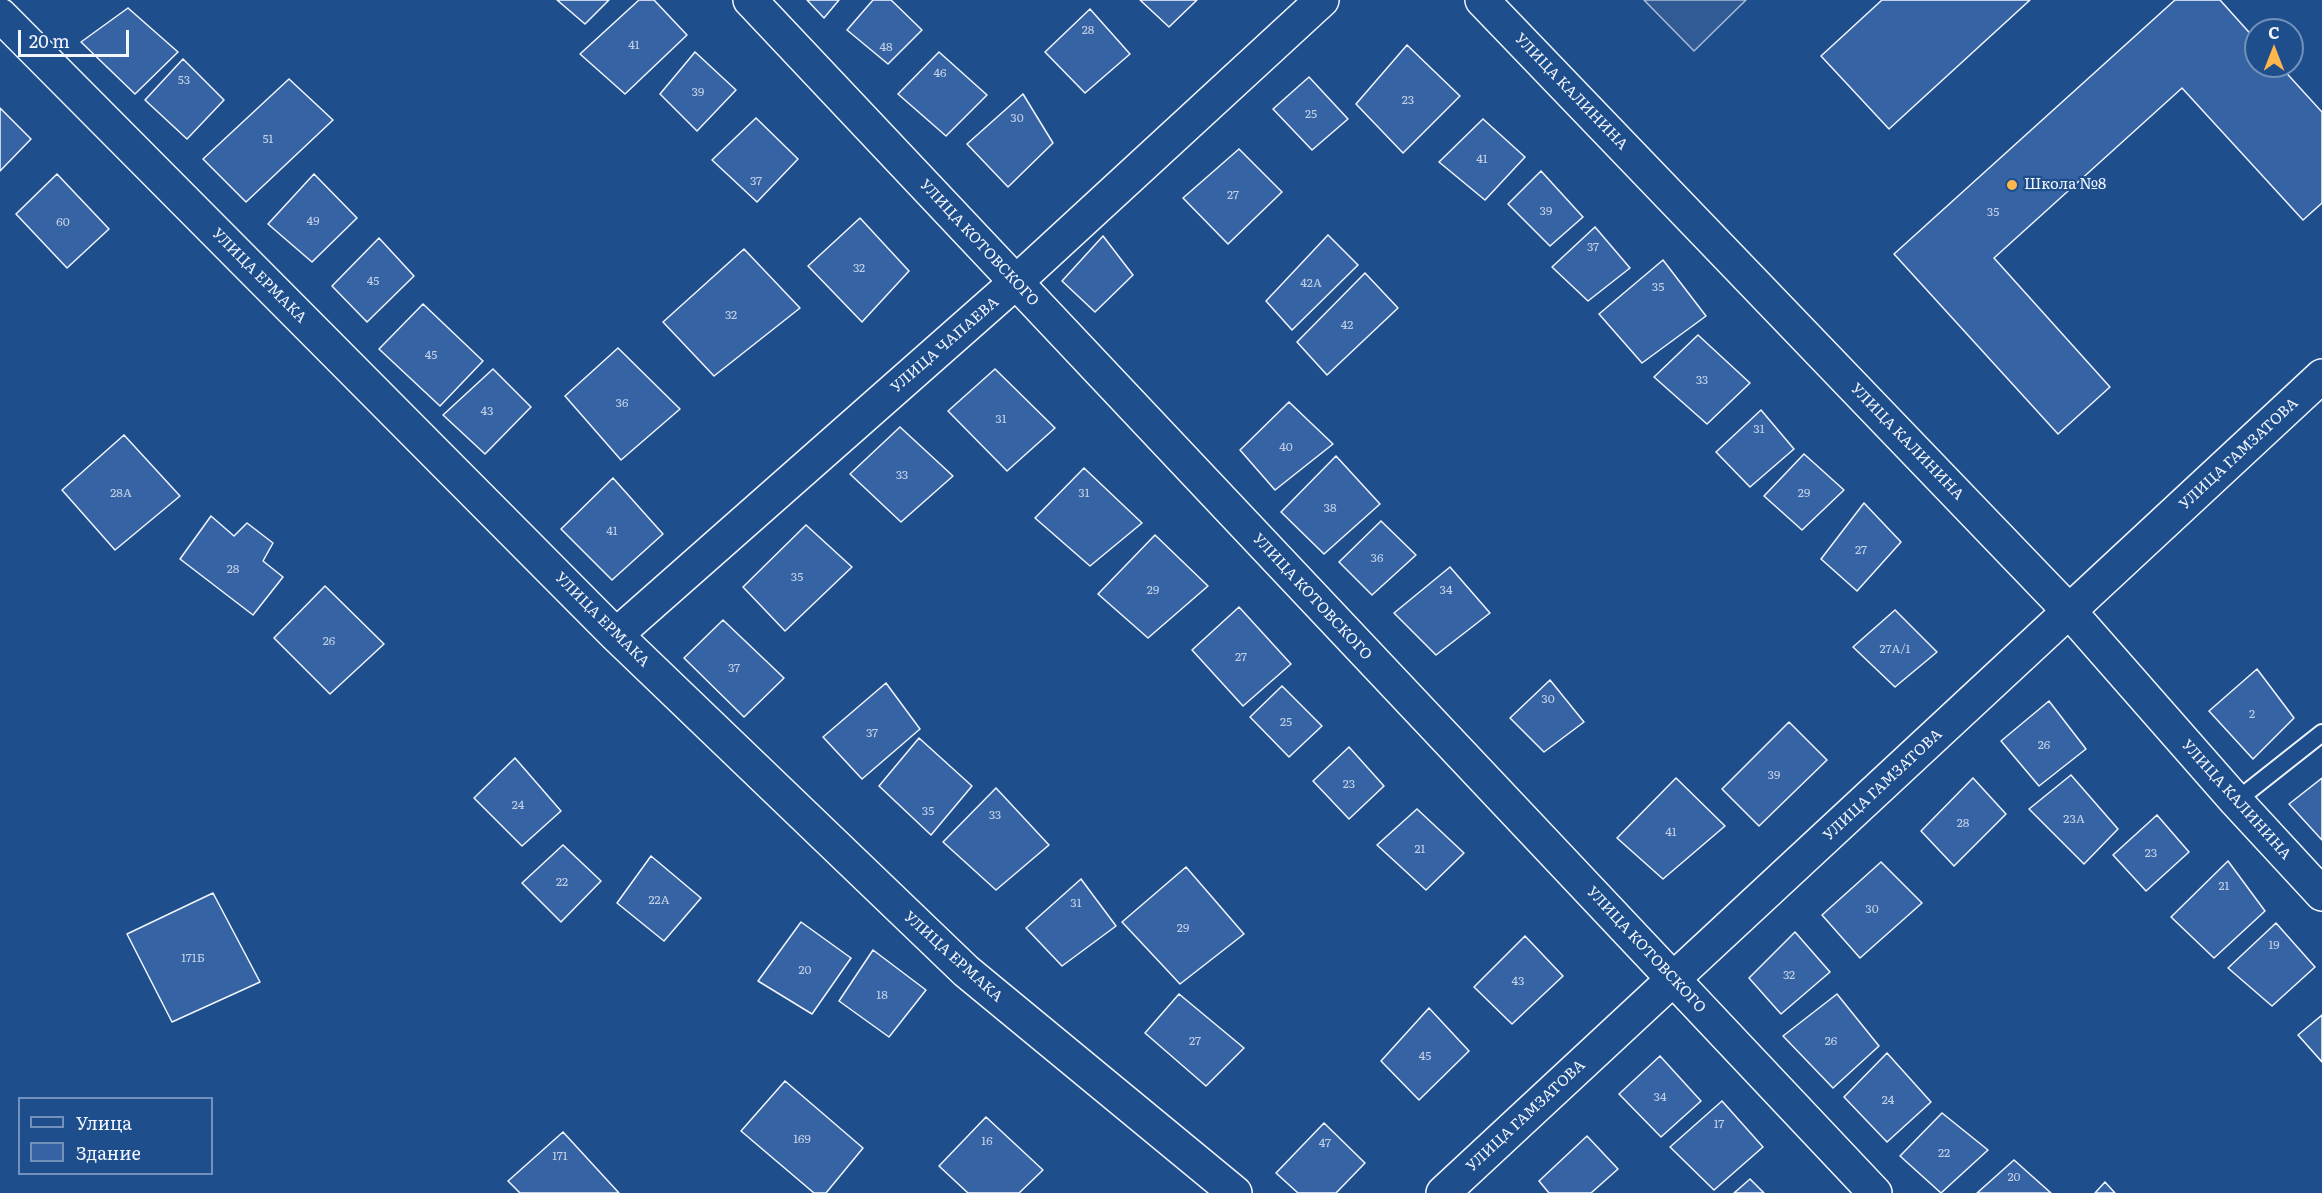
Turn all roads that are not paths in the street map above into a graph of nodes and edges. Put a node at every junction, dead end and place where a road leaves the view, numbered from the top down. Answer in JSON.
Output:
{"nodes":[{"id":1,"x":750,"y":0,"type":"edge"},
{"id":2,"x":1322,"y":0,"type":"edge"},
{"id":3,"x":1482,"y":0,"type":"edge"},
{"id":4,"x":0,"y":15,"type":"edge"},
{"id":5,"x":1016,"y":282,"type":"junction"},
{"id":6,"x":2322,"y":376,"type":"edge"},
{"id":7,"x":2070,"y":612,"type":"junction"},
{"id":8,"x":616,"y":635,"type":"junction"},
{"id":9,"x":2322,"y":733,"type":"edge"},
{"id":10,"x":2236,"y":801,"type":"junction"},
{"id":11,"x":2322,"y":894,"type":"edge"},
{"id":12,"x":1674,"y":979,"type":"junction"},
{"id":13,"x":1234,"y":1193,"type":"edge"},
{"id":14,"x":1443,"y":1193,"type":"edge"},
{"id":15,"x":1875,"y":1193,"type":"edge"}],
"edges":[{"from":1,"to":5,"type":"street","name":"УЛИЦА КОТОВСКОГО"},
{"from":2,"to":5,"type":"street","name":"УЛИЦА ЧАПАЕВА"},
{"from":3,"to":7,"type":"street","name":"УЛИЦА КАЛИНИНА"},
{"from":4,"to":8,"type":"street","name":"УЛИЦА ЕРМАКА"},
{"from":5,"to":8,"type":"street","name":"УЛИЦА ЧАПАЕВА"},
{"from":5,"to":12,"type":"street","name":"УЛИЦА КОТОВСКОГО"},
{"from":6,"to":7,"type":"street","name":"УЛИЦА ГАМЗАТОВА"},
{"from":7,"to":10,"type":"street","name":"УЛИЦА КАЛИНИНА"},
{"from":7,"to":12,"type":"street","name":"УЛИЦА ГАМЗАТОВА"},
{"from":8,"to":13,"type":"street","name":"УЛИЦА ЕРМАКА"},
{"from":9,"to":10,"type":"lane"},
{"from":10,"to":11,"type":"street","name":"УЛИЦА КАЛИНИНА"},
{"from":12,"to":14,"type":"street","name":"УЛИЦА ГАМЗАТОВА"},
{"from":12,"to":15,"type":"street","name":"УЛИЦА КОТОВСКОГО"}]}
